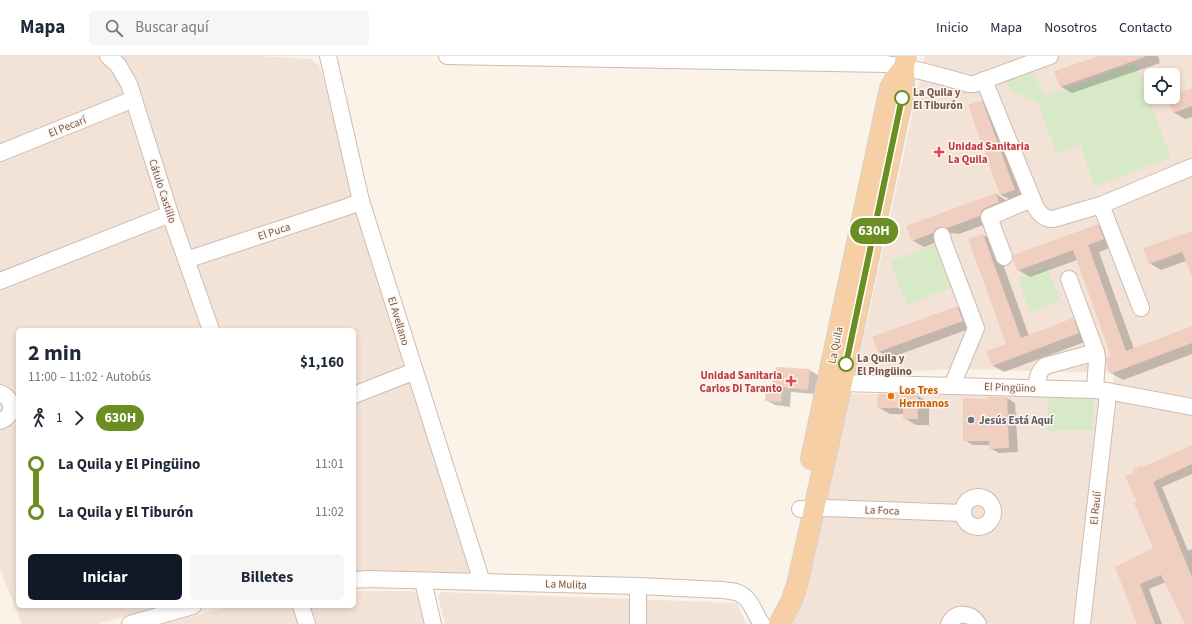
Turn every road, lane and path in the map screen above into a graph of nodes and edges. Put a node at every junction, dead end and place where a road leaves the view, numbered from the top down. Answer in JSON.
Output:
{"nodes":[{"id":1,"x":328,"y":56,"type":"edge"},
{"id":2,"x":448,"y":56,"type":"edge"},
{"id":3,"x":1050,"y":56,"type":"edge"},
{"id":4,"x":113,"y":57,"type":"edge"},
{"id":5,"x":633,"y":58,"type":"edge"},
{"id":6,"x":905,"y":61,"type":"edge"},
{"id":7,"x":984,"y":80,"type":"junction"},
{"id":8,"x":134,"y":99,"type":"junction"},
{"id":9,"x":0,"y":153,"type":"edge"},
{"id":10,"x":1192,"y":167,"type":"edge"},
{"id":11,"x":1032,"y":199,"type":"junction"},
{"id":12,"x":361,"y":201,"type":"junction"},
{"id":13,"x":1101,"y":205,"type":"junction"},
{"id":14,"x":170,"y":214,"type":"junction"},
{"id":15,"x":942,"y":236,"type":"dead end"},
{"id":16,"x":1004,"y":257,"type":"dead end"},
{"id":17,"x":186,"y":260,"type":"junction"},
{"id":18,"x":1069,"y":279,"type":"dead end"},
{"id":19,"x":0,"y":281,"type":"edge"},
{"id":20,"x":1141,"y":308,"type":"dead end"},
{"id":21,"x":207,"y":328,"type":"edge"},
{"id":22,"x":1096,"y":352,"type":"junction"},
{"id":23,"x":415,"y":371,"type":"junction"},
{"id":24,"x":834,"y":383,"type":"junction"},
{"id":25,"x":952,"y":386,"type":"junction"},
{"id":26,"x":1037,"y":388,"type":"junction"},
{"id":27,"x":1101,"y":390,"type":"junction"},
{"id":28,"x":356,"y":394,"type":"edge"},
{"id":29,"x":10,"y":399,"type":"edge"},
{"id":30,"x":1192,"y":406,"type":"edge"},
{"id":31,"x":0,"y":421,"type":"edge"},
{"id":32,"x":807,"y":509,"type":"junction"},
{"id":33,"x":963,"y":513,"type":"dead end"},
{"id":34,"x":356,"y":580,"type":"edge"},
{"id":35,"x":423,"y":581,"type":"junction"},
{"id":36,"x":482,"y":582,"type":"junction"},
{"id":37,"x":638,"y":586,"type":"junction"},
{"id":38,"x":186,"y":608,"type":"edge"},
{"id":39,"x":302,"y":608,"type":"edge"},
{"id":40,"x":130,"y":624,"type":"edge"},
{"id":41,"x":307,"y":624,"type":"edge"},
{"id":42,"x":433,"y":624,"type":"edge"},
{"id":43,"x":638,"y":624,"type":"edge"},
{"id":44,"x":762,"y":624,"type":"edge"},
{"id":45,"x":767,"y":624,"type":"edge"},
{"id":46,"x":779,"y":624,"type":"edge"},
{"id":47,"x":949,"y":624,"type":"edge"},
{"id":48,"x":978,"y":624,"type":"edge"},
{"id":49,"x":1082,"y":624,"type":"edge"}],
"edges":[{"from":1,"to":12,"type":"street","name":"El Avellano"},
{"from":2,"to":5,"type":"street"},
{"from":3,"to":7,"type":"street"},
{"from":4,"to":8,"type":"street","name":"Cátulo Castillo"},
{"from":5,"to":6,"type":"street"},
{"from":6,"to":7,"type":"street"},
{"from":6,"to":24,"type":"main road","name":"La Quila"},
{"from":7,"to":11,"type":"street"},
{"from":8,"to":9,"type":"street","name":"El Pecarí"},
{"from":8,"to":14,"type":"street","name":"Cátulo Castillo"},
{"from":10,"to":13,"type":"street"},
{"from":11,"to":13,"type":"street"},
{"from":11,"to":16,"type":"street"},
{"from":12,"to":17,"type":"street","name":"El Puca"},
{"from":12,"to":23,"type":"street","name":"El Avellano"},
{"from":13,"to":20,"type":"street"},
{"from":14,"to":17,"type":"street","name":"Cátulo Castillo"},
{"from":14,"to":19,"type":"street"},
{"from":15,"to":25,"type":"street"},
{"from":17,"to":21,"type":"street","name":"Cátulo Castillo"},
{"from":18,"to":22,"type":"street","name":"El Raulí"},
{"from":22,"to":26,"type":"street"},
{"from":22,"to":27,"type":"street","name":"El Raulí"},
{"from":23,"to":28,"type":"street"},
{"from":23,"to":36,"type":"street","name":"El Avellano"},
{"from":24,"to":25,"type":"street","name":"El Pingüino"},
{"from":24,"to":32,"type":"main road","name":"La Quila"},
{"from":25,"to":26,"type":"street","name":"El Pingüino"},
{"from":26,"to":27,"type":"street","name":"El Pingüino"},
{"from":27,"to":30,"type":"street","name":"El Pingüino"},
{"from":27,"to":49,"type":"street","name":"El Raulí"},
{"from":29,"to":31,"type":"street"},
{"from":32,"to":33,"type":"street","name":"La Foca"},
{"from":32,"to":45,"type":"main road","name":"La Quila"},
{"from":32,"to":46,"type":"main road","name":"La Quila"},
{"from":34,"to":35,"type":"street","name":"La Mulita"},
{"from":35,"to":36,"type":"street","name":"La Mulita"},
{"from":35,"to":42,"type":"street"},
{"from":36,"to":37,"type":"street","name":"La Mulita"},
{"from":37,"to":43,"type":"street"},
{"from":37,"to":44,"type":"street","name":"La Mulita"},
{"from":38,"to":40,"type":"street"},
{"from":39,"to":41,"type":"street"},
{"from":47,"to":48,"type":"street"}]}
